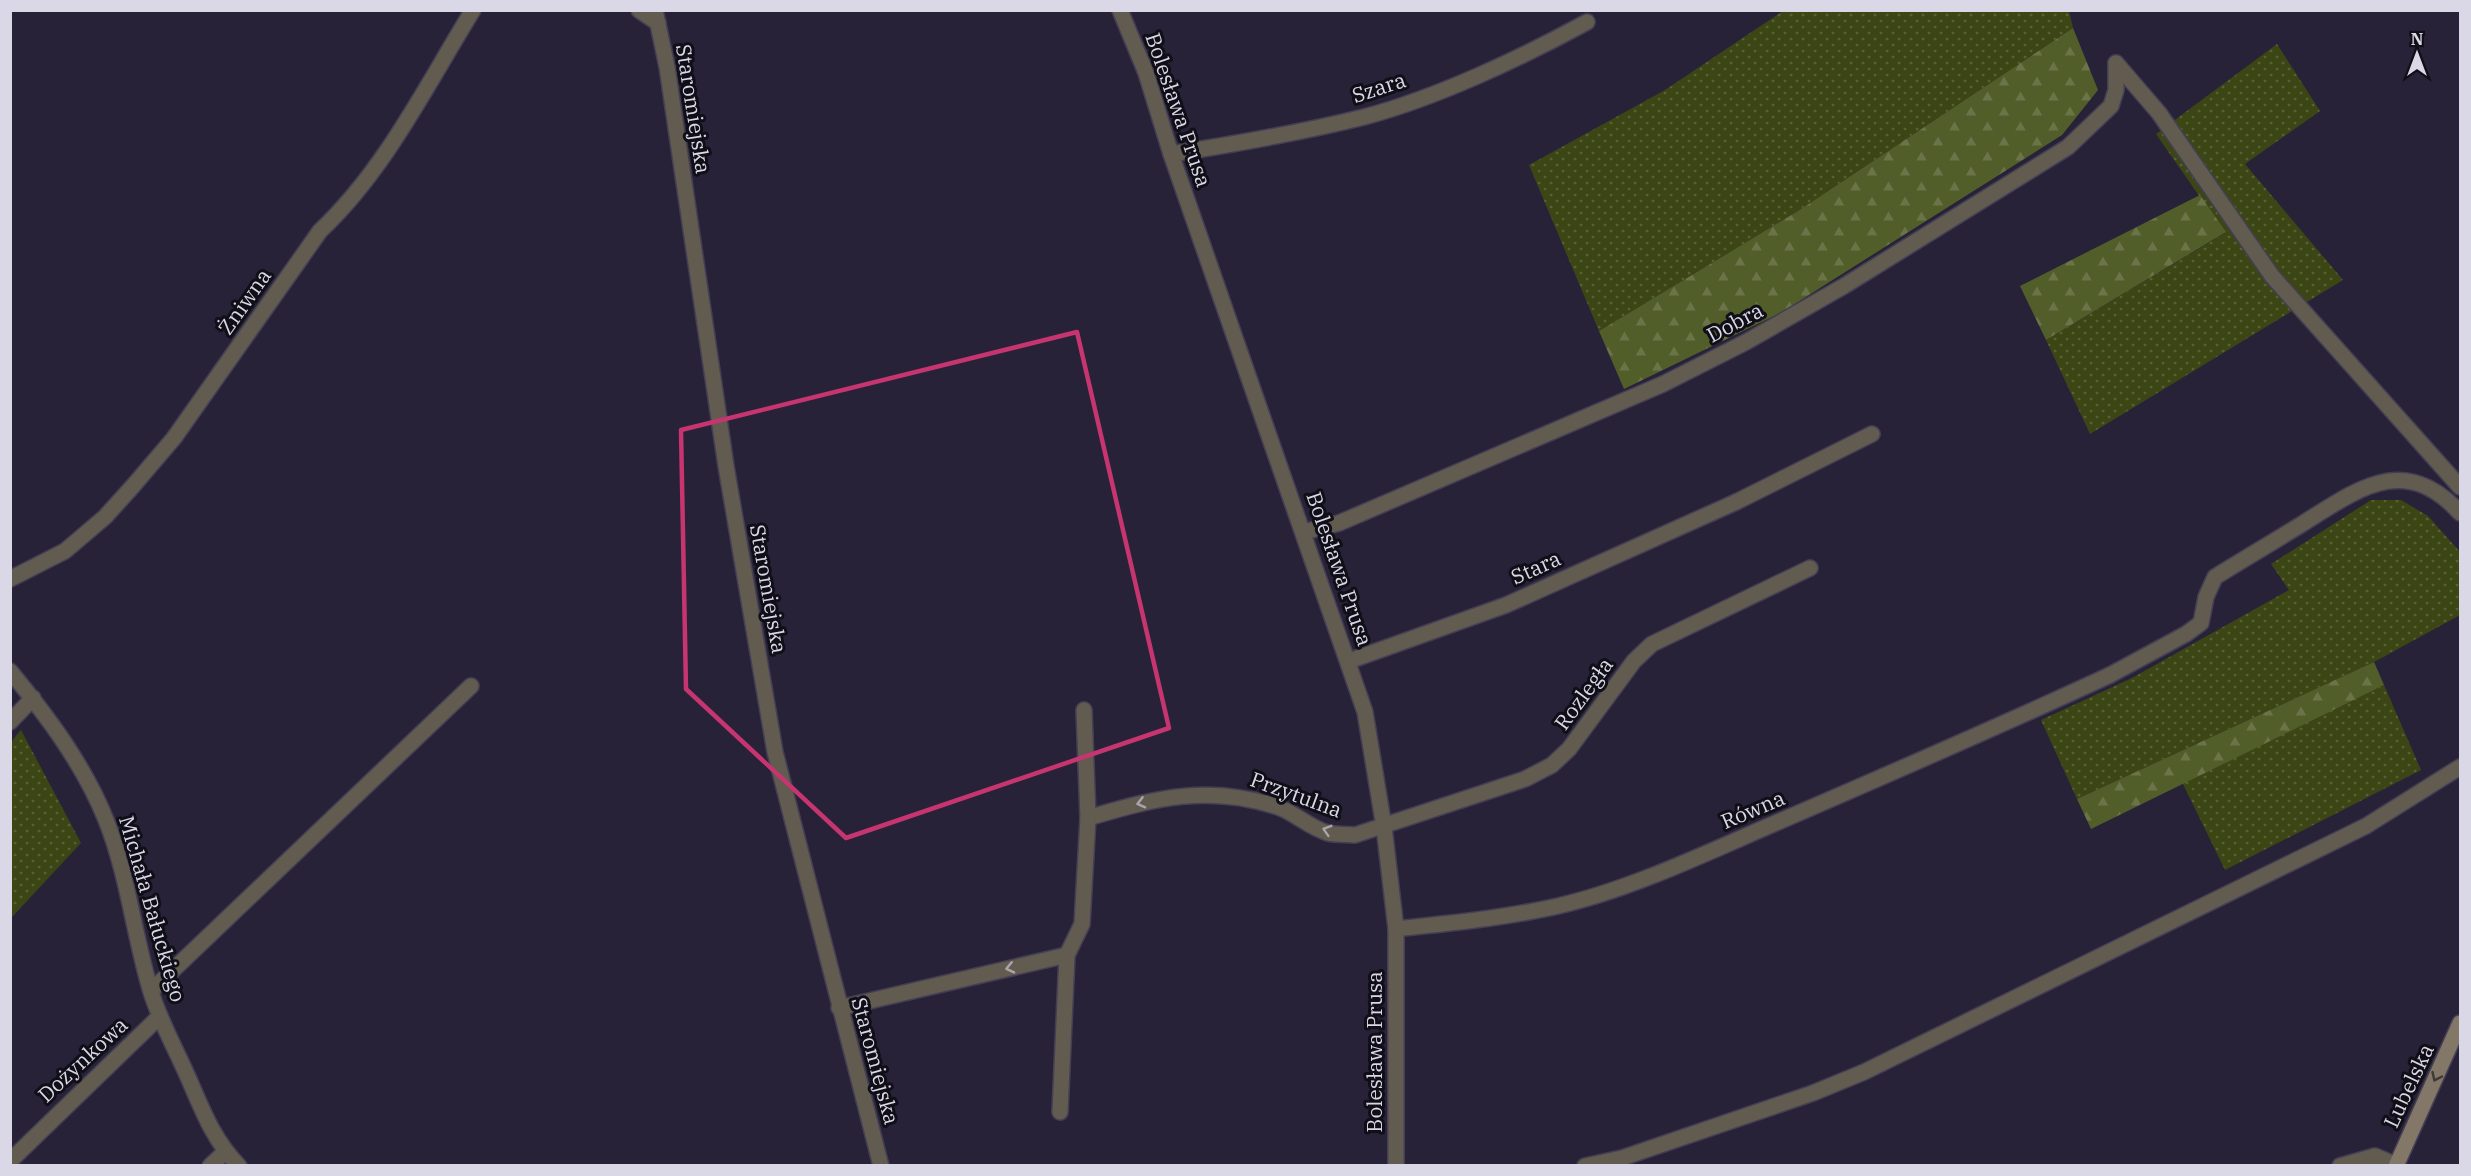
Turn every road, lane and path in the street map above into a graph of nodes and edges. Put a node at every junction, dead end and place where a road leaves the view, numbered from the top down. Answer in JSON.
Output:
{"nodes":[{"id":1,"x":473,"y":10,"type":"edge"},
{"id":2,"x":639,"y":10,"type":"edge"},
{"id":3,"x":1120,"y":10,"type":"edge"},
{"id":4,"x":656,"y":17,"type":"edge"},
{"id":5,"x":1587,"y":22,"type":"dead end"},
{"id":6,"x":1171,"y":154,"type":"junction"},
{"id":7,"x":1872,"y":435,"type":"dead end"},
{"id":8,"x":2460,"y":487,"type":"edge"},
{"id":9,"x":2460,"y":513,"type":"edge"},
{"id":10,"x":1304,"y":532,"type":"junction"},
{"id":11,"x":1810,"y":568,"type":"dead end"},
{"id":12,"x":10,"y":579,"type":"edge"},
{"id":13,"x":1349,"y":661,"type":"junction"},
{"id":14,"x":10,"y":671,"type":"edge"},
{"id":15,"x":471,"y":686,"type":"dead end"},
{"id":16,"x":33,"y":698,"type":"junction"},
{"id":17,"x":1084,"y":710,"type":"dead end"},
{"id":18,"x":10,"y":722,"type":"edge"},
{"id":19,"x":2460,"y":767,"type":"edge"},
{"id":20,"x":1088,"y":818,"type":"junction"},
{"id":21,"x":1384,"y":827,"type":"junction"},
{"id":22,"x":1396,"y":929,"type":"junction"},
{"id":23,"x":1067,"y":955,"type":"junction"},
{"id":24,"x":151,"y":991,"type":"junction"},
{"id":25,"x":839,"y":1008,"type":"junction"},
{"id":26,"x":160,"y":1016,"type":"junction"},
{"id":27,"x":2460,"y":1023,"type":"edge"},
{"id":28,"x":1060,"y":1112,"type":"dead end"},
{"id":29,"x":225,"y":1152,"type":"junction"},
{"id":30,"x":10,"y":1161,"type":"edge"},
{"id":31,"x":2396,"y":1165,"type":"edge"},
{"id":32,"x":210,"y":1166,"type":"edge"},
{"id":33,"x":239,"y":1166,"type":"edge"},
{"id":34,"x":880,"y":1166,"type":"edge"},
{"id":35,"x":1396,"y":1166,"type":"edge"},
{"id":36,"x":1585,"y":1166,"type":"edge"},
{"id":37,"x":2340,"y":1166,"type":"edge"}],
"edges":[{"from":1,"to":12,"type":"street","name":"Żniwna"},
{"from":2,"to":4,"type":"street"},
{"from":3,"to":6,"type":"street","name":"Bolesława Prusa"},
{"from":4,"to":25,"type":"street","name":"Staromiejska"},
{"from":5,"to":6,"type":"street","name":"Szara"},
{"from":6,"to":10,"type":"street","name":"Bolesława Prusa"},
{"from":7,"to":13,"type":"street","name":"Stara"},
{"from":8,"to":10,"type":"street","name":"Dobra"},
{"from":9,"to":22,"type":"street","name":"Równa"},
{"from":10,"to":13,"type":"street","name":"Bolesława Prusa"},
{"from":11,"to":21,"type":"street","name":"Rozległa"},
{"from":13,"to":21,"type":"street","name":"Bolesława Prusa"},
{"from":14,"to":16,"type":"street","name":"Michała Bałuckiego"},
{"from":15,"to":24,"type":"street"},
{"from":16,"to":18,"type":"street"},
{"from":16,"to":24,"type":"street","name":"Michała Bałuckiego"},
{"from":17,"to":20,"type":"street"},
{"from":19,"to":36,"type":"street"},
{"from":21,"to":20,"type":"street","name":"Przytulna","one_way":true},
{"from":20,"to":23,"type":"street"},
{"from":21,"to":22,"type":"street","name":"Bolesława Prusa"},
{"from":22,"to":35,"type":"street","name":"Bolesława Prusa"},
{"from":23,"to":25,"type":"street","one_way":true},
{"from":23,"to":28,"type":"street"},
{"from":24,"to":26,"type":"street","name":"Michała Bałuckiego"},
{"from":25,"to":34,"type":"street","name":"Staromiejska"},
{"from":26,"to":29,"type":"street","name":"Michała Bałuckiego"},
{"from":26,"to":30,"type":"street","name":"Dożynkowa"},
{"from":27,"to":31,"type":"main road","name":"Lubelska","one_way":true},
{"from":29,"to":32,"type":"street"},
{"from":29,"to":33,"type":"street","name":"Michała Bałuckiego"},
{"from":31,"to":37,"type":"street"}]}
